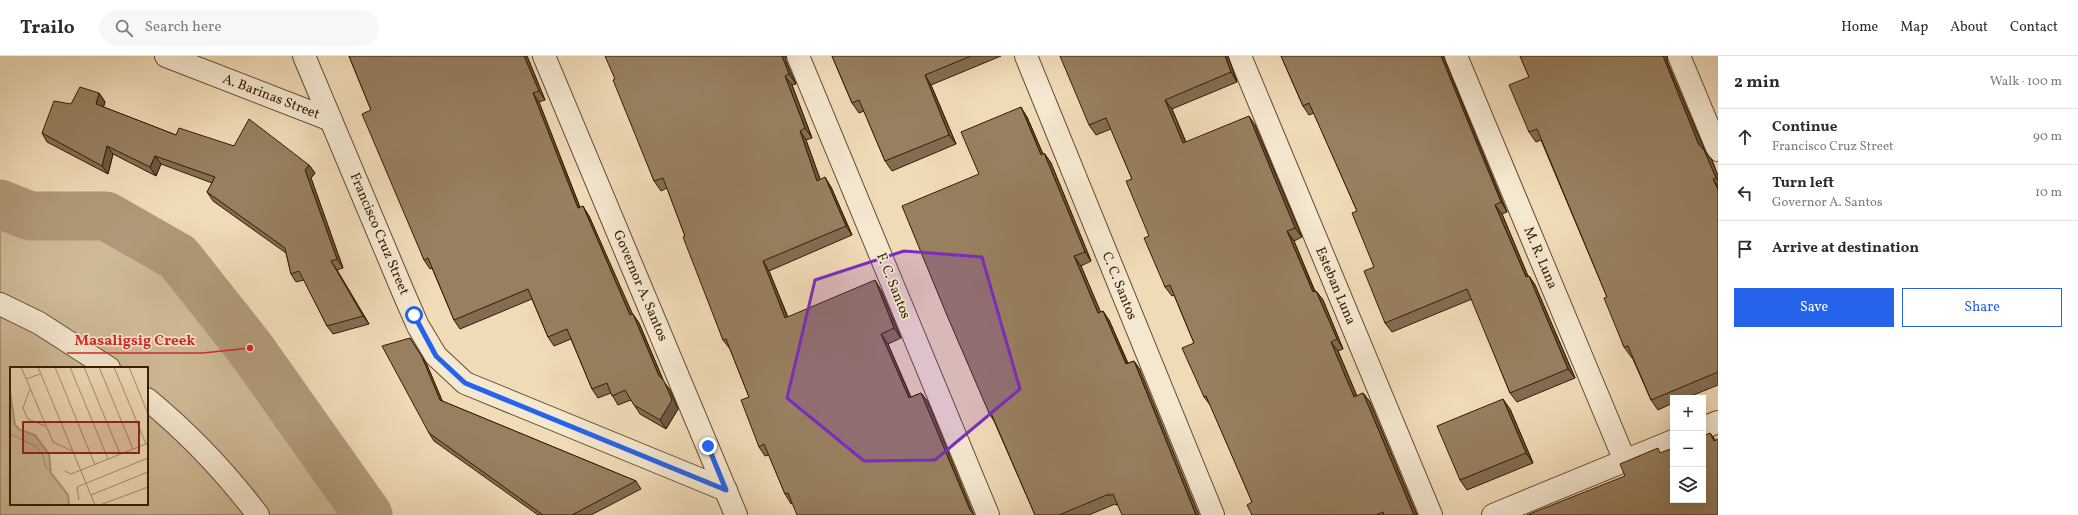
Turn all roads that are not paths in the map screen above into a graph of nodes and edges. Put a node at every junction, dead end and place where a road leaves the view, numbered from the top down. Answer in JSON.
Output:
{"nodes":[{"id":1,"x":166,"y":56,"type":"edge"},
{"id":2,"x":304,"y":56,"type":"edge"},
{"id":3,"x":544,"y":56,"type":"edge"},
{"id":4,"x":798,"y":56,"type":"edge"},
{"id":5,"x":1026,"y":56,"type":"edge"},
{"id":6,"x":1240,"y":56,"type":"edge"},
{"id":7,"x":1456,"y":56,"type":"edge"},
{"id":8,"x":1679,"y":56,"type":"edge"},
{"id":9,"x":331,"y":120,"type":"junction"},
{"id":10,"x":1718,"y":150,"type":"edge"},
{"id":11,"x":0,"y":304,"type":"edge"},
{"id":12,"x":107,"y":367,"type":"edge"},
{"id":13,"x":148,"y":400,"type":"edge"},
{"id":14,"x":1718,"y":422,"type":"edge"},
{"id":15,"x":1706,"y":427,"type":"edge"},
{"id":16,"x":1670,"y":442,"type":"edge"},
{"id":17,"x":1624,"y":460,"type":"junction"},
{"id":18,"x":726,"y":490,"type":"junction"},
{"id":19,"x":258,"y":515,"type":"edge"},
{"id":20,"x":736,"y":515,"type":"edge"},
{"id":21,"x":988,"y":515,"type":"edge"},
{"id":22,"x":1213,"y":515,"type":"edge"},
{"id":23,"x":1431,"y":515,"type":"edge"},
{"id":24,"x":1494,"y":515,"type":"edge"}],
"edges":[{"from":1,"to":9,"type":"street","name":"A. Barinas Street"},
{"from":2,"to":9,"type":"street","name":"Francisco Cruz Street"},
{"from":3,"to":18,"type":"street","name":"Governor A. Santos"},
{"from":4,"to":21,"type":"street","name":"F. C. Santos"},
{"from":5,"to":22,"type":"street","name":"C. C. Santos"},
{"from":6,"to":23,"type":"street","name":"Esteban Luna"},
{"from":7,"to":17,"type":"street","name":"M. R. Luna"},
{"from":8,"to":10,"type":"street"},
{"from":9,"to":18,"type":"street","name":"Francisco Cruz Street"},
{"from":11,"to":12,"type":"street"},
{"from":13,"to":19,"type":"street"},
{"from":14,"to":15,"type":"street"},
{"from":16,"to":17,"type":"street"},
{"from":17,"to":24,"type":"street"},
{"from":18,"to":20,"type":"street","name":"Governor A. Santos"}]}
